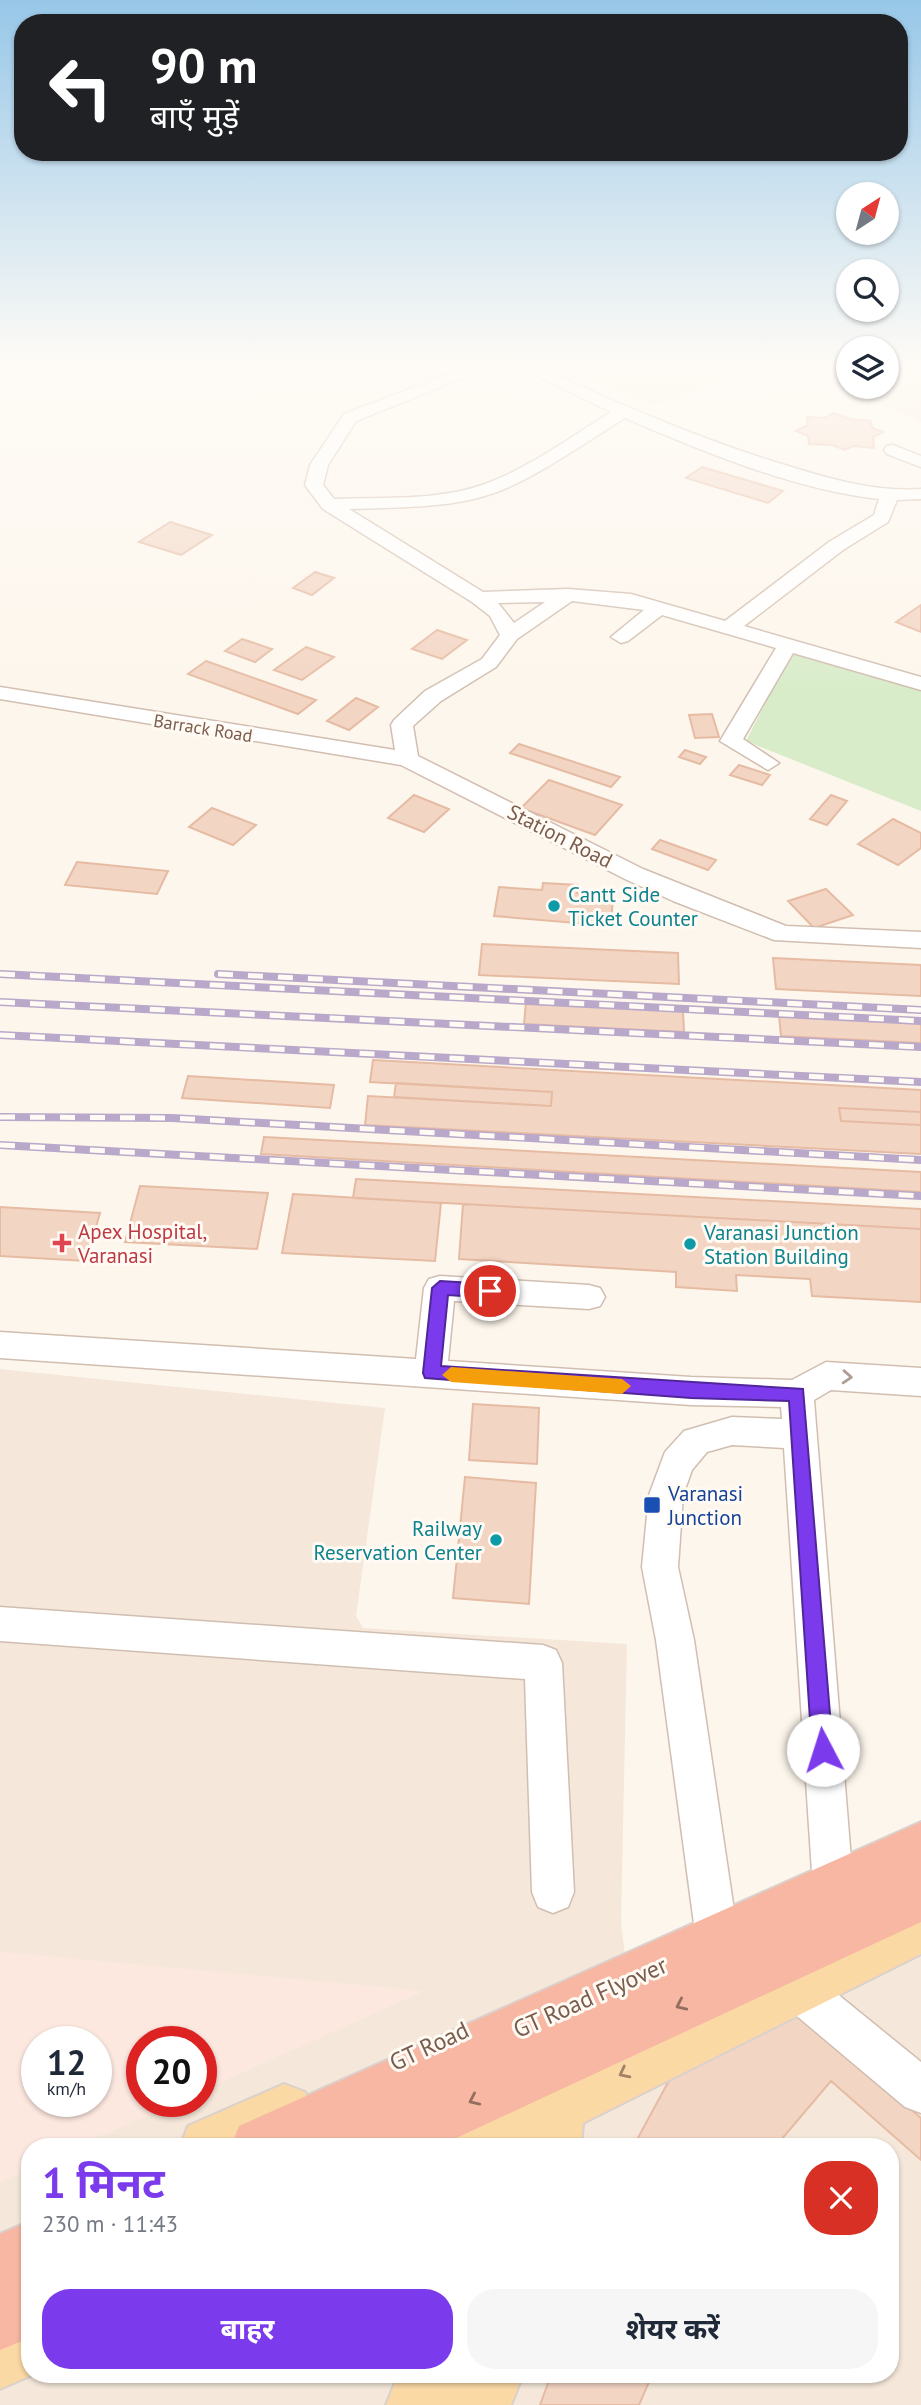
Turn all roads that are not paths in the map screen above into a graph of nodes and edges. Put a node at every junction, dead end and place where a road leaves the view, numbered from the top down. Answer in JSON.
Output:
{"nodes":[{"id":1,"x":317,"y":473,"type":"edge"},
{"id":2,"x":519,"y":473,"type":"edge"},
{"id":3,"x":795,"y":473,"type":"edge"},
{"id":4,"x":890,"y":494,"type":"junction"},
{"id":5,"x":921,"y":494,"type":"edge"},
{"id":6,"x":329,"y":505,"type":"junction"},
{"id":7,"x":568,"y":595,"type":"junction"},
{"id":8,"x":479,"y":597,"type":"junction"},
{"id":9,"x":660,"y":607,"type":"junction"},
{"id":10,"x":730,"y":627,"type":"junction"},
{"id":11,"x":510,"y":635,"type":"junction"},
{"id":12,"x":621,"y":638,"type":"dead end"},
{"id":13,"x":788,"y":645,"type":"junction"},
{"id":14,"x":921,"y":684,"type":"edge"},
{"id":15,"x":0,"y":693,"type":"edge"},
{"id":16,"x":407,"y":759,"type":"junction"},
{"id":17,"x":768,"y":763,"type":"dead end"},
{"id":18,"x":921,"y":940,"type":"edge"},
{"id":19,"x":589,"y":1297,"type":"dead end"},
{"id":20,"x":0,"y":1345,"type":"edge"},
{"id":21,"x":431,"y":1373,"type":"junction"},
{"id":22,"x":921,"y":1382,"type":"edge"},
{"id":23,"x":797,"y":1394,"type":"junction"},
{"id":24,"x":800,"y":1434,"type":"junction"},
{"id":25,"x":0,"y":1624,"type":"edge"},
{"id":26,"x":921,"y":1832,"type":"edge"},
{"id":27,"x":921,"y":1848,"type":"edge"},
{"id":28,"x":832,"y":1872,"type":"junction"},
{"id":29,"x":553,"y":1892,"type":"dead end"},
{"id":30,"x":921,"y":1894,"type":"edge"},
{"id":31,"x":715,"y":1924,"type":"junction"},
{"id":32,"x":921,"y":1925,"type":"edge"},
{"id":33,"x":794,"y":1986,"type":"junction"},
{"id":34,"x":921,"y":2091,"type":"edge"},
{"id":35,"x":517,"y":2137,"type":"edge"},
{"id":36,"x":229,"y":2138,"type":"edge"},
{"id":37,"x":280,"y":2138,"type":"edge"},
{"id":38,"x":392,"y":2138,"type":"edge"},
{"id":39,"x":21,"y":2234,"type":"edge"},
{"id":40,"x":0,"y":2243,"type":"edge"},
{"id":41,"x":21,"y":2256,"type":"edge"},
{"id":42,"x":0,"y":2265,"type":"edge"},
{"id":43,"x":21,"y":2310,"type":"edge"},
{"id":44,"x":0,"y":2319,"type":"edge"},
{"id":45,"x":21,"y":2347,"type":"edge"},
{"id":46,"x":0,"y":2357,"type":"edge"},
{"id":47,"x":462,"y":2383,"type":"edge"},
{"id":48,"x":434,"y":2391,"type":"edge"}],
"edges":[{"from":1,"to":6,"type":"street"},
{"from":2,"to":6,"type":"street"},
{"from":3,"to":4,"type":"street"},
{"from":4,"to":5,"type":"street"},
{"from":4,"to":10,"type":"street"},
{"from":6,"to":8,"type":"street"},
{"from":7,"to":8,"type":"street"},
{"from":7,"to":9,"type":"street"},
{"from":7,"to":11,"type":"street"},
{"from":8,"to":11,"type":"street"},
{"from":9,"to":10,"type":"street"},
{"from":9,"to":12,"type":"street"},
{"from":10,"to":13,"type":"street"},
{"from":11,"to":16,"type":"street"},
{"from":13,"to":14,"type":"street"},
{"from":13,"to":17,"type":"street"},
{"from":15,"to":16,"type":"street","name":"Barrack Road"},
{"from":16,"to":18,"type":"street","name":"Station Road"},
{"from":19,"to":21,"type":"street"},
{"from":20,"to":21,"type":"street"},
{"from":21,"to":23,"type":"street"},
{"from":23,"to":22,"type":"street","one_way":true},
{"from":23,"to":24,"type":"street"},
{"from":24,"to":28,"type":"street"},
{"from":24,"to":31,"type":"street"},
{"from":25,"to":29,"type":"street"},
{"from":26,"to":28,"type":"main road","name":"GT Road"},
{"from":27,"to":37,"type":"highway","name":"GT Road Flyover"},
{"from":28,"to":31,"type":"main road","name":"GT Road"},
{"from":30,"to":38,"type":"highway","name":"GT Road Flyover","one_way":true},
{"from":31,"to":36,"type":"main road","name":"GT Road"},
{"from":32,"to":33,"type":"main road"},
{"from":33,"to":34,"type":"street"},
{"from":33,"to":35,"type":"main road","one_way":true},
{"from":39,"to":40,"type":"main road"},
{"from":41,"to":42,"type":"highway"},
{"from":43,"to":44,"type":"highway"},
{"from":45,"to":46,"type":"main road"},
{"from":47,"to":48,"type":"main road"}]}
